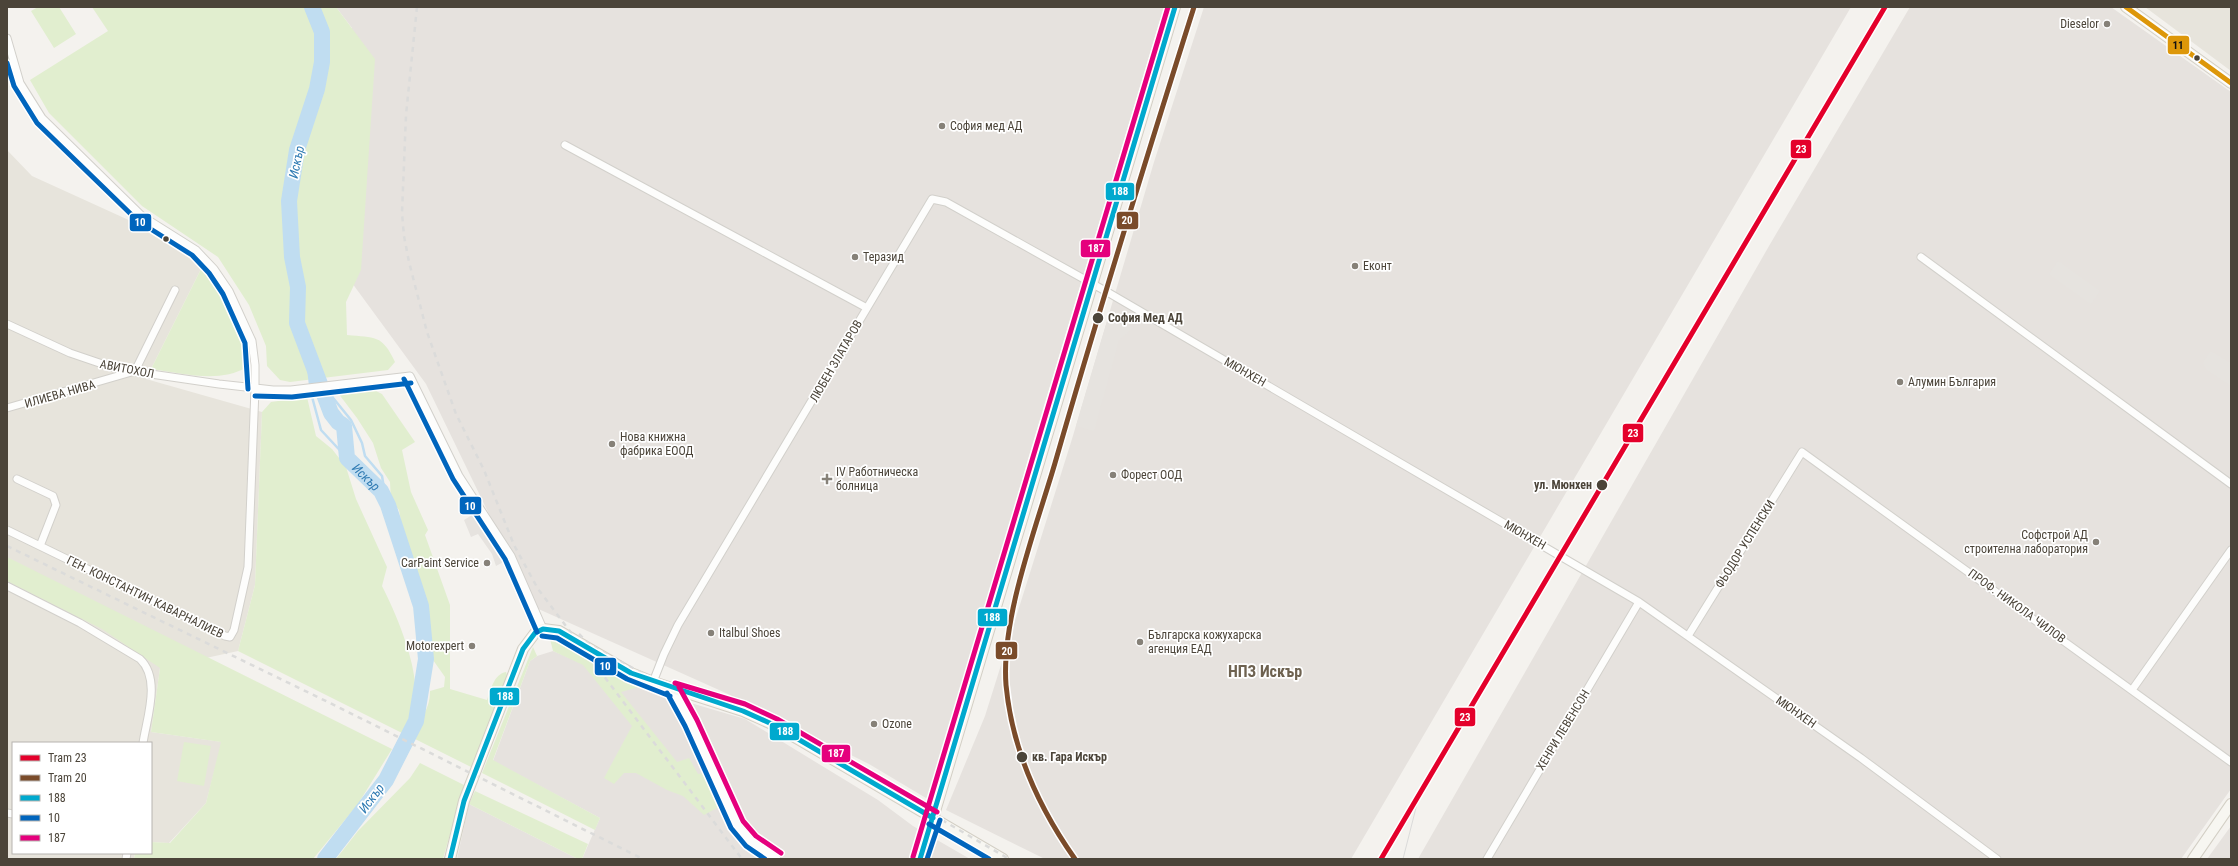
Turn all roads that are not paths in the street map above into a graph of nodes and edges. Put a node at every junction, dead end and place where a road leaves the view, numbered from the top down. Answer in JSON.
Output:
{"nodes":[{"id":1,"x":1175,"y":7,"type":"edge"},
{"id":2,"x":2126,"y":7,"type":"edge"},
{"id":3,"x":7,"y":38,"type":"edge"},
{"id":4,"x":2231,"y":83,"type":"edge"},
{"id":5,"x":565,"y":145,"type":"dead end"},
{"id":6,"x":1921,"y":258,"type":"dead end"},
{"id":7,"x":1092,"y":284,"type":"junction"},
{"id":8,"x":175,"y":290,"type":"dead end"},
{"id":9,"x":867,"y":308,"type":"junction"},
{"id":10,"x":7,"y":324,"type":"edge"},
{"id":11,"x":135,"y":371,"type":"junction"},
{"id":12,"x":255,"y":389,"type":"junction"},
{"id":13,"x":7,"y":408,"type":"edge"},
{"id":14,"x":1802,"y":452,"type":"joint"},
{"id":15,"x":17,"y":479,"type":"dead end"},
{"id":16,"x":2231,"y":484,"type":"edge"},
{"id":17,"x":7,"y":530,"type":"edge"},
{"id":18,"x":40,"y":546,"type":"junction"},
{"id":19,"x":2231,"y":550,"type":"edge"},
{"id":20,"x":7,"y":586,"type":"edge"},
{"id":21,"x":1639,"y":602,"type":"junction"},
{"id":22,"x":543,"y":629,"type":"junction"},
{"id":23,"x":1688,"y":636,"type":"junction"},
{"id":24,"x":653,"y":682,"type":"junction"},
{"id":25,"x":673,"y":690,"type":"junction"},
{"id":26,"x":2132,"y":690,"type":"junction"},
{"id":27,"x":143,"y":742,"type":"edge"},
{"id":28,"x":2231,"y":762,"type":"edge"},
{"id":29,"x":2231,"y":804,"type":"edge"},
{"id":30,"x":933,"y":818,"type":"junction"},
{"id":31,"x":450,"y":859,"type":"edge"},
{"id":32,"x":776,"y":859,"type":"edge"},
{"id":33,"x":920,"y":859,"type":"edge"},
{"id":34,"x":1003,"y":859,"type":"edge"},
{"id":35,"x":1487,"y":859,"type":"edge"},
{"id":36,"x":1996,"y":859,"type":"edge"},
{"id":37,"x":2193,"y":859,"type":"edge"}],
"edges":[{"from":1,"to":7,"type":"main road"},
{"from":2,"to":4,"type":"main road"},
{"from":3,"to":12,"type":"street"},
{"from":5,"to":9,"type":"street"},
{"from":6,"to":16,"type":"street"},
{"from":7,"to":9,"type":"street","name":"ЛЮБЕН ЗЛАТАРОВ"},
{"from":7,"to":21,"type":"street","name":"МЮНХЕН"},
{"from":7,"to":30,"type":"main road"},
{"from":8,"to":11,"type":"street"},
{"from":9,"to":24,"type":"street","name":"ЛЮБЕН ЗЛАТАРОВ"},
{"from":10,"to":11,"type":"street","name":"АВИТОХОЛ"},
{"from":11,"to":12,"type":"street","name":"АВИТОХОЛ"},
{"from":11,"to":13,"type":"street","name":"ИЛИЕВА НИВА"},
{"from":12,"to":18,"type":"street","name":"ГЕН. КОНСТАНТИН КАВАРНАЛИЕВ"},
{"from":12,"to":22,"type":"street","name":"АВИТОХОЛ"},
{"from":14,"to":23,"type":"street","name":"ФЬОДОР УСПЕНСКИ"},
{"from":14,"to":26,"type":"street","name":"ПРОФ. НИКОЛА ЧИЛОВ"},
{"from":15,"to":18,"type":"street"},
{"from":17,"to":18,"type":"street","name":"ГЕН. КОНСТАНТИН КАВАРНАЛИЕВ"},
{"from":19,"to":26,"type":"street"},
{"from":20,"to":27,"type":"street"},
{"from":21,"to":23,"type":"street","name":"МЮНХЕН"},
{"from":21,"to":35,"type":"street","name":"ХЕНРИ ЛЕВЕНСОН"},
{"from":22,"to":24,"type":"main road"},
{"from":22,"to":31,"type":"main road"},
{"from":23,"to":36,"type":"street","name":"МЮНХЕН"},
{"from":24,"to":25,"type":"main road"},
{"from":25,"to":30,"type":"main road"},
{"from":25,"to":32,"type":"street"},
{"from":26,"to":28,"type":"street","name":"ПРОФ. НИКОЛА ЧИЛОВ"},
{"from":29,"to":37,"type":"main road"},
{"from":30,"to":33,"type":"street"},
{"from":30,"to":34,"type":"main road"}]}
